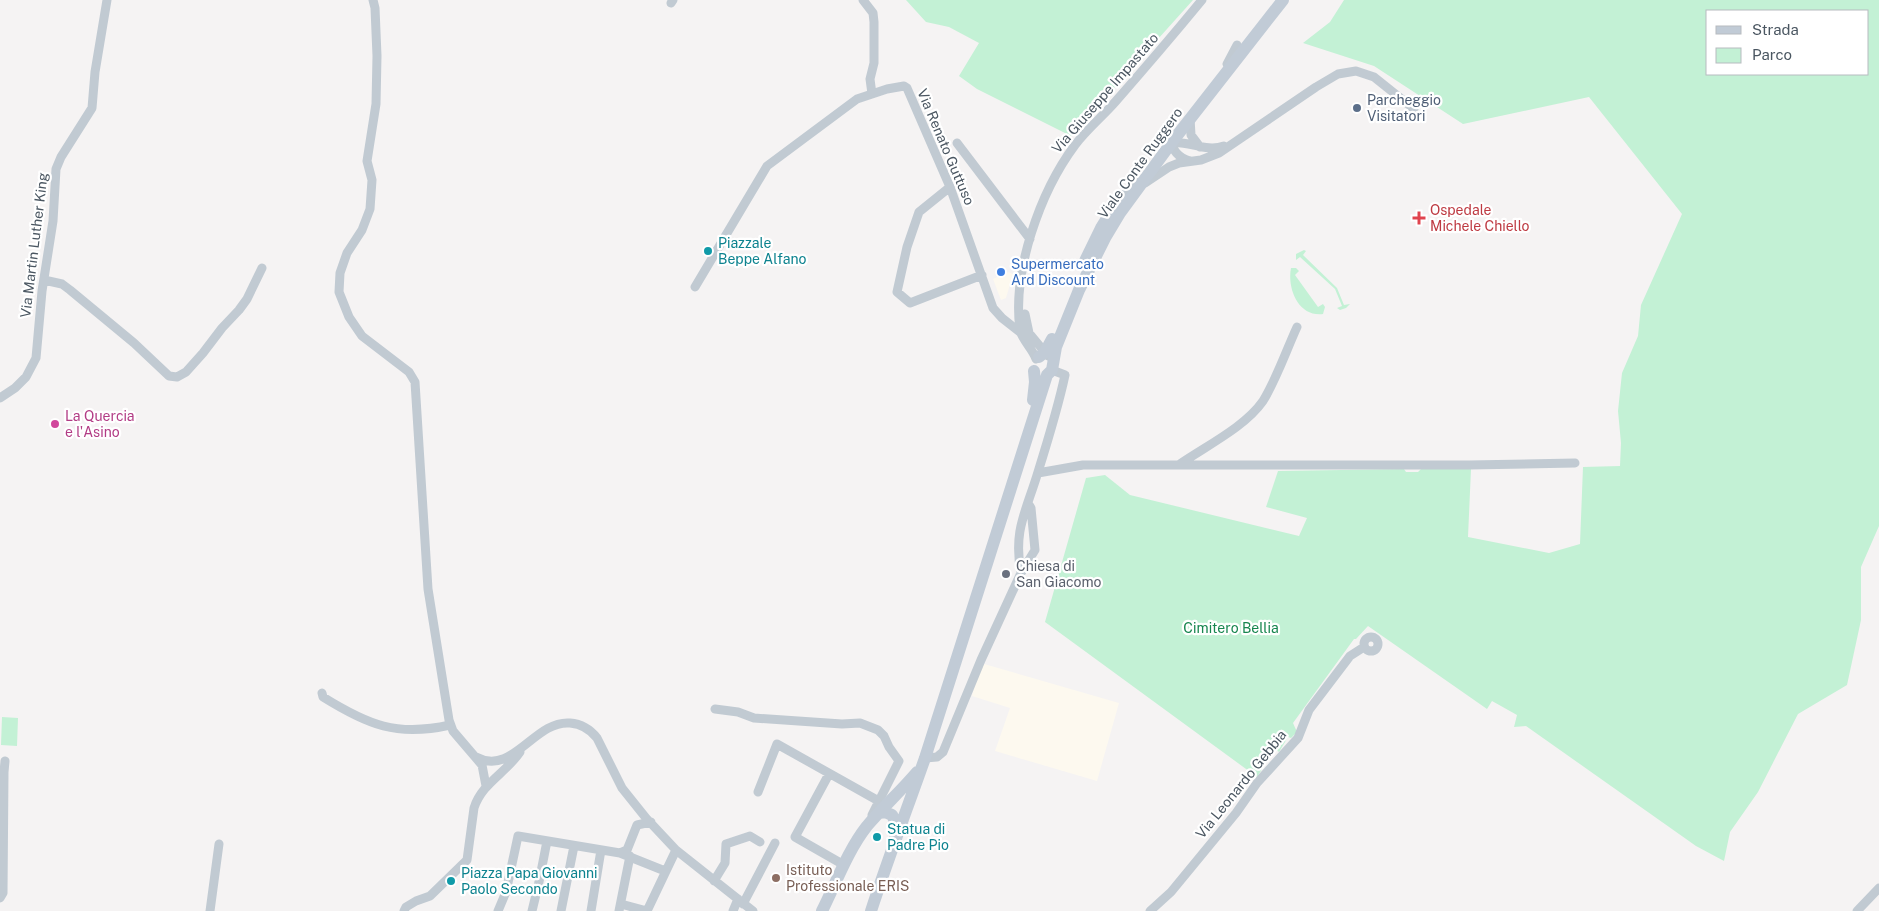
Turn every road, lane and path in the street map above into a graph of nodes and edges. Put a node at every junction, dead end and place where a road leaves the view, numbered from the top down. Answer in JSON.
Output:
{"nodes":[{"id":1,"x":107,"y":0,"type":"edge"},
{"id":2,"x":373,"y":0,"type":"edge"},
{"id":3,"x":863,"y":0,"type":"edge"},
{"id":4,"x":1202,"y":0,"type":"edge"},
{"id":5,"x":1274,"y":0,"type":"edge"},
{"id":6,"x":1283,"y":0,"type":"edge"},
{"id":7,"x":1237,"y":45,"type":"junction"},
{"id":8,"x":872,"y":94,"type":"junction"},
{"id":9,"x":1414,"y":109,"type":"dead end"},
{"id":10,"x":1190,"y":118,"type":"junction"},
{"id":11,"x":957,"y":142,"type":"dead end"},
{"id":12,"x":1172,"y":142,"type":"junction"},
{"id":13,"x":1234,"y":143,"type":"junction"},
{"id":14,"x":1200,"y":147,"type":"junction"},
{"id":15,"x":1190,"y":161,"type":"junction"},
{"id":16,"x":1139,"y":187,"type":"junction"},
{"id":17,"x":950,"y":188,"type":"junction"},
{"id":18,"x":1122,"y":197,"type":"junction"},
{"id":19,"x":1030,"y":239,"type":"junction"},
{"id":20,"x":262,"y":268,"type":"dead end"},
{"id":21,"x":982,"y":275,"type":"junction"},
{"id":22,"x":44,"y":280,"type":"junction"},
{"id":23,"x":1020,"y":286,"type":"junction"},
{"id":24,"x":695,"y":287,"type":"dead end"},
{"id":25,"x":1297,"y":327,"type":"dead end"},
{"id":26,"x":1021,"y":332,"type":"junction"},
{"id":27,"x":1044,"y":363,"type":"junction"},
{"id":28,"x":0,"y":398,"type":"edge"},
{"id":29,"x":1575,"y":463,"type":"dead end"},
{"id":30,"x":1180,"y":465,"type":"junction"},
{"id":31,"x":1038,"y":473,"type":"junction"},
{"id":32,"x":1028,"y":503,"type":"junction"},
{"id":33,"x":1021,"y":574,"type":"junction"},
{"id":34,"x":1364,"y":647,"type":"dead end"},
{"id":35,"x":322,"y":693,"type":"dead end"},
{"id":36,"x":715,"y":708,"type":"dead end"},
{"id":37,"x":450,"y":725,"type":"junction"},
{"id":38,"x":524,"y":746,"type":"junction"},
{"id":39,"x":476,"y":757,"type":"junction"},
{"id":40,"x":5,"y":761,"type":"dead end"},
{"id":41,"x":924,"y":761,"type":"junction"},
{"id":42,"x":830,"y":774,"type":"junction"},
{"id":43,"x":486,"y":786,"type":"junction"},
{"id":44,"x":758,"y":792,"type":"dead end"},
{"id":45,"x":881,"y":806,"type":"junction"},
{"id":46,"x":651,"y":822,"type":"junction"},
{"id":47,"x":895,"y":838,"type":"junction"},
{"id":48,"x":546,"y":841,"type":"junction"},
{"id":49,"x":760,"y":842,"type":"dead end"},
{"id":50,"x":775,"y":843,"type":"dead end"},
{"id":51,"x":219,"y":844,"type":"dead end"},
{"id":52,"x":574,"y":846,"type":"junction"},
{"id":53,"x":601,"y":850,"type":"junction"},
{"id":54,"x":676,"y":850,"type":"junction"},
{"id":55,"x":620,"y":853,"type":"junction"},
{"id":56,"x":630,"y":856,"type":"junction"},
{"id":57,"x":844,"y":864,"type":"junction"},
{"id":58,"x":665,"y":870,"type":"junction"},
{"id":59,"x":714,"y":881,"type":"junction"},
{"id":60,"x":1879,"y":888,"type":"edge"},
{"id":61,"x":0,"y":898,"type":"edge"},
{"id":62,"x":740,"y":902,"type":"junction"},
{"id":63,"x":620,"y":908,"type":"edge"},
{"id":64,"x":210,"y":911,"type":"edge"},
{"id":65,"x":404,"y":911,"type":"edge"},
{"id":66,"x":498,"y":911,"type":"edge"},
{"id":67,"x":532,"y":911,"type":"edge"},
{"id":68,"x":561,"y":911,"type":"edge"},
{"id":69,"x":591,"y":911,"type":"edge"},
{"id":70,"x":732,"y":911,"type":"edge"},
{"id":71,"x":753,"y":911,"type":"edge"},
{"id":72,"x":822,"y":911,"type":"edge"},
{"id":73,"x":871,"y":911,"type":"edge"},
{"id":74,"x":1150,"y":911,"type":"edge"},
{"id":75,"x":1857,"y":911,"type":"edge"}],
"edges":[{"from":1,"to":22,"type":"street","name":"Via Martin Luther King"},
{"from":2,"to":37,"type":"street"},
{"from":3,"to":8,"type":"street"},
{"from":4,"to":19,"type":"street","name":"Via Giuseppe Impastato"},
{"from":5,"to":7,"type":"main road","name":"Viale Conte Ruggero"},
{"from":6,"to":10,"type":"main road","name":"Viale Conte Ruggero"},
{"from":7,"to":12,"type":"street"},
{"from":7,"to":18,"type":"main road","name":"Viale Conte Ruggero"},
{"from":8,"to":17,"type":"street","name":"Via Renato Guttuso"},
{"from":8,"to":24,"type":"street","name":"Via Renato Guttuso"},
{"from":9,"to":13,"type":"street"},
{"from":10,"to":12,"type":"main road","name":"Viale Conte Ruggero"},
{"from":10,"to":14,"type":"street"},
{"from":11,"to":19,"type":"street"},
{"from":12,"to":14,"type":"street"},
{"from":12,"to":15,"type":"street"},
{"from":12,"to":16,"type":"main road","name":"Viale Conte Ruggero"},
{"from":12,"to":18,"type":"street"},
{"from":13,"to":14,"type":"street"},
{"from":13,"to":15,"type":"street"},
{"from":15,"to":16,"type":"street"},
{"from":16,"to":27,"type":"main road","name":"Viale Conte Ruggero"},
{"from":17,"to":21,"type":"street","name":"Via Renato Guttuso"},
{"from":17,"to":21,"type":"street"},
{"from":18,"to":27,"type":"main road","name":"Viale Conte Ruggero"},
{"from":19,"to":23,"type":"street","name":"Via Giuseppe Impastato"},
{"from":20,"to":22,"type":"street"},
{"from":21,"to":26,"type":"street","name":"Via Renato Guttuso"},
{"from":22,"to":28,"type":"street","name":"Via Martin Luther King"},
{"from":23,"to":26,"type":"street"},
{"from":23,"to":27,"type":"street"},
{"from":25,"to":30,"type":"street"},
{"from":26,"to":27,"type":"street"},
{"from":27,"to":31,"type":"street"},
{"from":27,"to":41,"type":"main road"},
{"from":29,"to":30,"type":"street"},
{"from":30,"to":31,"type":"street"},
{"from":31,"to":32,"type":"street"},
{"from":32,"to":33,"type":"street"},
{"from":32,"to":33,"type":"street"},
{"from":33,"to":41,"type":"street"},
{"from":34,"to":74,"type":"street","name":"Via Leonardo Gebbia"},
{"from":35,"to":37,"type":"street"},
{"from":36,"to":45,"type":"street"},
{"from":37,"to":39,"type":"street"},
{"from":38,"to":39,"type":"street"},
{"from":38,"to":43,"type":"street"},
{"from":38,"to":46,"type":"street"},
{"from":39,"to":43,"type":"street"},
{"from":40,"to":61,"type":"street"},
{"from":41,"to":45,"type":"main road"},
{"from":41,"to":47,"type":"main road"},
{"from":42,"to":44,"type":"street"},
{"from":42,"to":45,"type":"street"},
{"from":42,"to":57,"type":"street"},
{"from":43,"to":65,"type":"street"},
{"from":45,"to":47,"type":"main road"},
{"from":45,"to":57,"type":"main road"},
{"from":46,"to":54,"type":"street"},
{"from":46,"to":55,"type":"street"},
{"from":47,"to":73,"type":"main road"},
{"from":48,"to":52,"type":"street"},
{"from":48,"to":66,"type":"street"},
{"from":48,"to":67,"type":"street"},
{"from":49,"to":59,"type":"street"},
{"from":50,"to":62,"type":"street"},
{"from":51,"to":64,"type":"street"},
{"from":52,"to":53,"type":"street"},
{"from":52,"to":68,"type":"street"},
{"from":53,"to":55,"type":"street"},
{"from":53,"to":69,"type":"street"},
{"from":54,"to":58,"type":"street"},
{"from":54,"to":59,"type":"street"},
{"from":55,"to":56,"type":"street"},
{"from":56,"to":58,"type":"street"},
{"from":56,"to":63,"type":"street"},
{"from":57,"to":72,"type":"main road"},
{"from":58,"to":63,"type":"street"},
{"from":59,"to":62,"type":"street"},
{"from":60,"to":75,"type":"street"},
{"from":62,"to":70,"type":"street"},
{"from":62,"to":71,"type":"street"}]}
